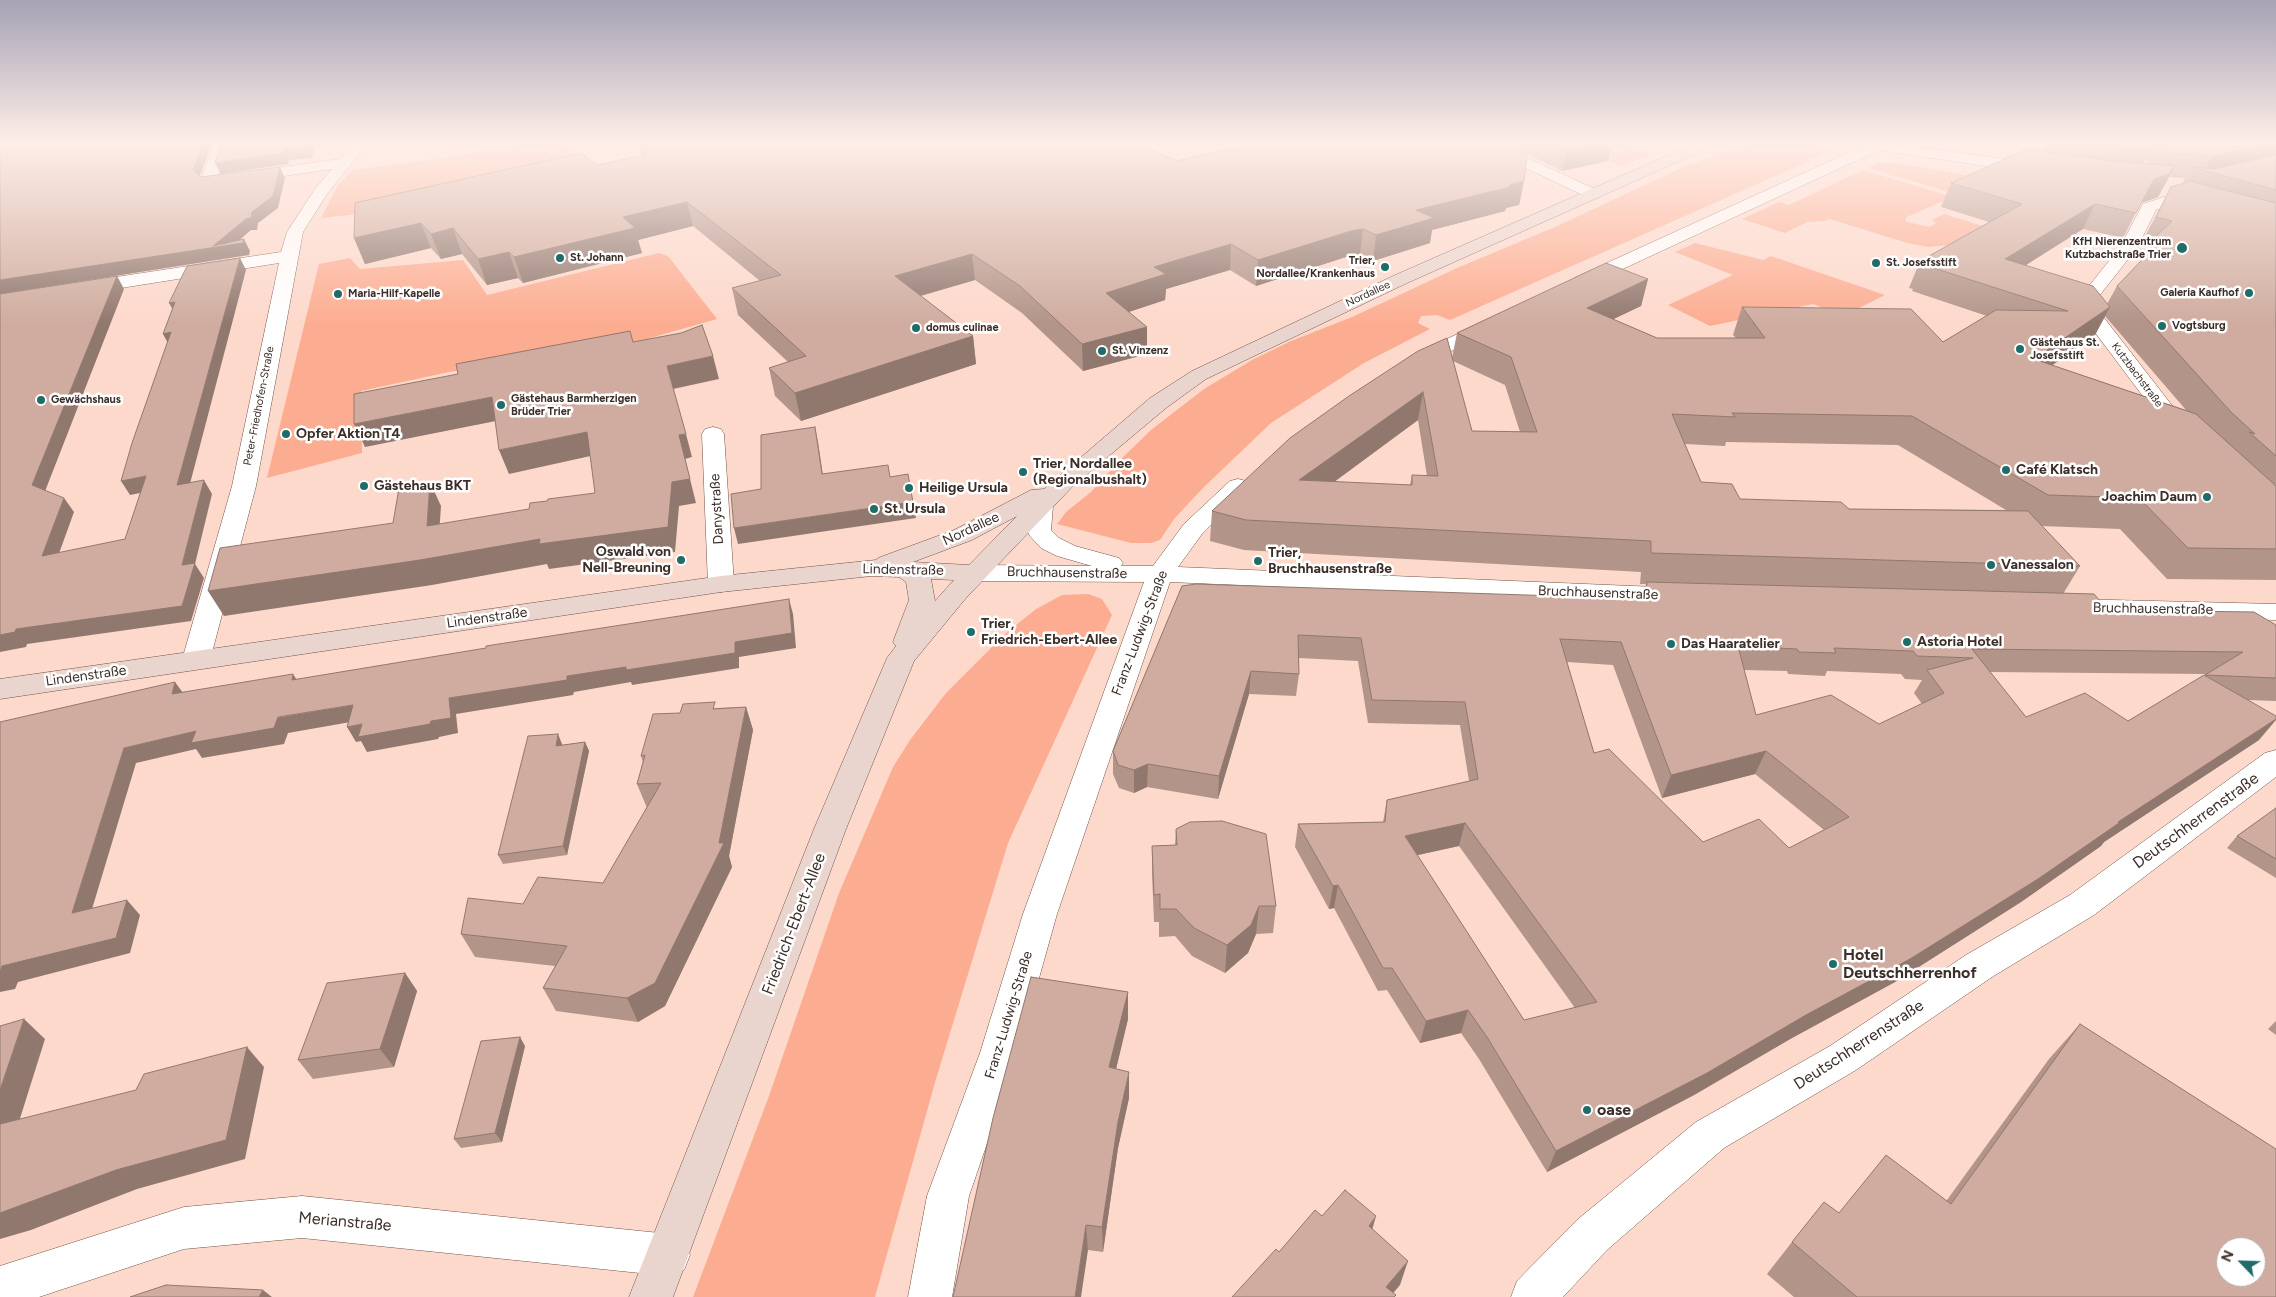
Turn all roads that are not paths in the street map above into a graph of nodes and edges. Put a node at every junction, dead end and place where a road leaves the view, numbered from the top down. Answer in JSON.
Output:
{"nodes":[{"id":1,"x":315,"y":204,"type":"edge"},
{"id":2,"x":1572,"y":204,"type":"edge"},
{"id":3,"x":1743,"y":204,"type":"edge"},
{"id":4,"x":2157,"y":204,"type":"edge"},
{"id":5,"x":289,"y":256,"type":"junction"},
{"id":6,"x":67,"y":290,"type":"edge"},
{"id":7,"x":1560,"y":291,"type":"edge"},
{"id":8,"x":1509,"y":316,"type":"edge"},
{"id":9,"x":1400,"y":370,"type":"edge"},
{"id":10,"x":713,"y":434,"type":"dead end"},
{"id":11,"x":2191,"y":440,"type":"edge"},
{"id":12,"x":1250,"y":475,"type":"edge"},
{"id":13,"x":1065,"y":481,"type":"junction"},
{"id":14,"x":1041,"y":506,"type":"junction"},
{"id":15,"x":872,"y":568,"type":"junction"},
{"id":16,"x":904,"y":569,"type":"junction"},
{"id":17,"x":975,"y":572,"type":"junction"},
{"id":18,"x":1160,"y":574,"type":"junction"},
{"id":19,"x":721,"y":584,"type":"junction"},
{"id":20,"x":1708,"y":597,"type":"edge"},
{"id":21,"x":2046,"y":606,"type":"edge"},
{"id":22,"x":2276,"y":612,"type":"edge"},
{"id":23,"x":901,"y":658,"type":"junction"},
{"id":24,"x":196,"y":660,"type":"junction"},
{"id":25,"x":0,"y":689,"type":"edge"},
{"id":26,"x":2276,"y":761,"type":"edge"},
{"id":27,"x":669,"y":1255,"type":"junction"},
{"id":28,"x":0,"y":1288,"type":"edge"},
{"id":29,"x":651,"y":1297,"type":"edge"},
{"id":30,"x":930,"y":1297,"type":"edge"},
{"id":31,"x":1532,"y":1297,"type":"edge"}],
"edges":[{"from":1,"to":5,"type":"street","name":"Peter-Friedhofen-Straße"},
{"from":2,"to":13,"type":"main road","name":"Nordallee"},
{"from":3,"to":7,"type":"street"},
{"from":4,"to":11,"type":"street","name":"Kutzbachstraße"},
{"from":5,"to":6,"type":"street"},
{"from":5,"to":24,"type":"street","name":"Peter-Friedhofen-Straße"},
{"from":8,"to":9,"type":"street"},
{"from":10,"to":19,"type":"street","name":"Danystraße"},
{"from":12,"to":18,"type":"street","name":"Franz-Ludwig-Straße"},
{"from":13,"to":14,"type":"main road","name":"Nordallee"},
{"from":13,"to":15,"type":"main road","name":"Nordallee"},
{"from":14,"to":17,"type":"main road","name":"Nordallee"},
{"from":14,"to":18,"type":"street","name":"Bruchhausenstraße"},
{"from":15,"to":16,"type":"main road","name":"Lindenstraße"},
{"from":15,"to":19,"type":"main road","name":"Lindenstraße"},
{"from":16,"to":17,"type":"main road","name":"Lindenstraße"},
{"from":16,"to":23,"type":"main road"},
{"from":17,"to":18,"type":"street","name":"Bruchhausenstraße"},
{"from":17,"to":23,"type":"main road","name":"Friedrich-Ebert-Allee"},
{"from":18,"to":20,"type":"street","name":"Bruchhausenstraße"},
{"from":18,"to":30,"type":"street","name":"Franz-Ludwig-Straße"},
{"from":19,"to":24,"type":"main road","name":"Lindenstraße"},
{"from":21,"to":22,"type":"street","name":"Bruchhausenstraße"},
{"from":23,"to":27,"type":"main road","name":"Friedrich-Ebert-Allee"},
{"from":24,"to":25,"type":"main road","name":"Lindenstraße"},
{"from":26,"to":31,"type":"street","name":"Deutschherrenstraße"},
{"from":27,"to":28,"type":"street","name":"Merianstraße"},
{"from":27,"to":29,"type":"main road","name":"Friedrich-Ebert-Allee"}]}
